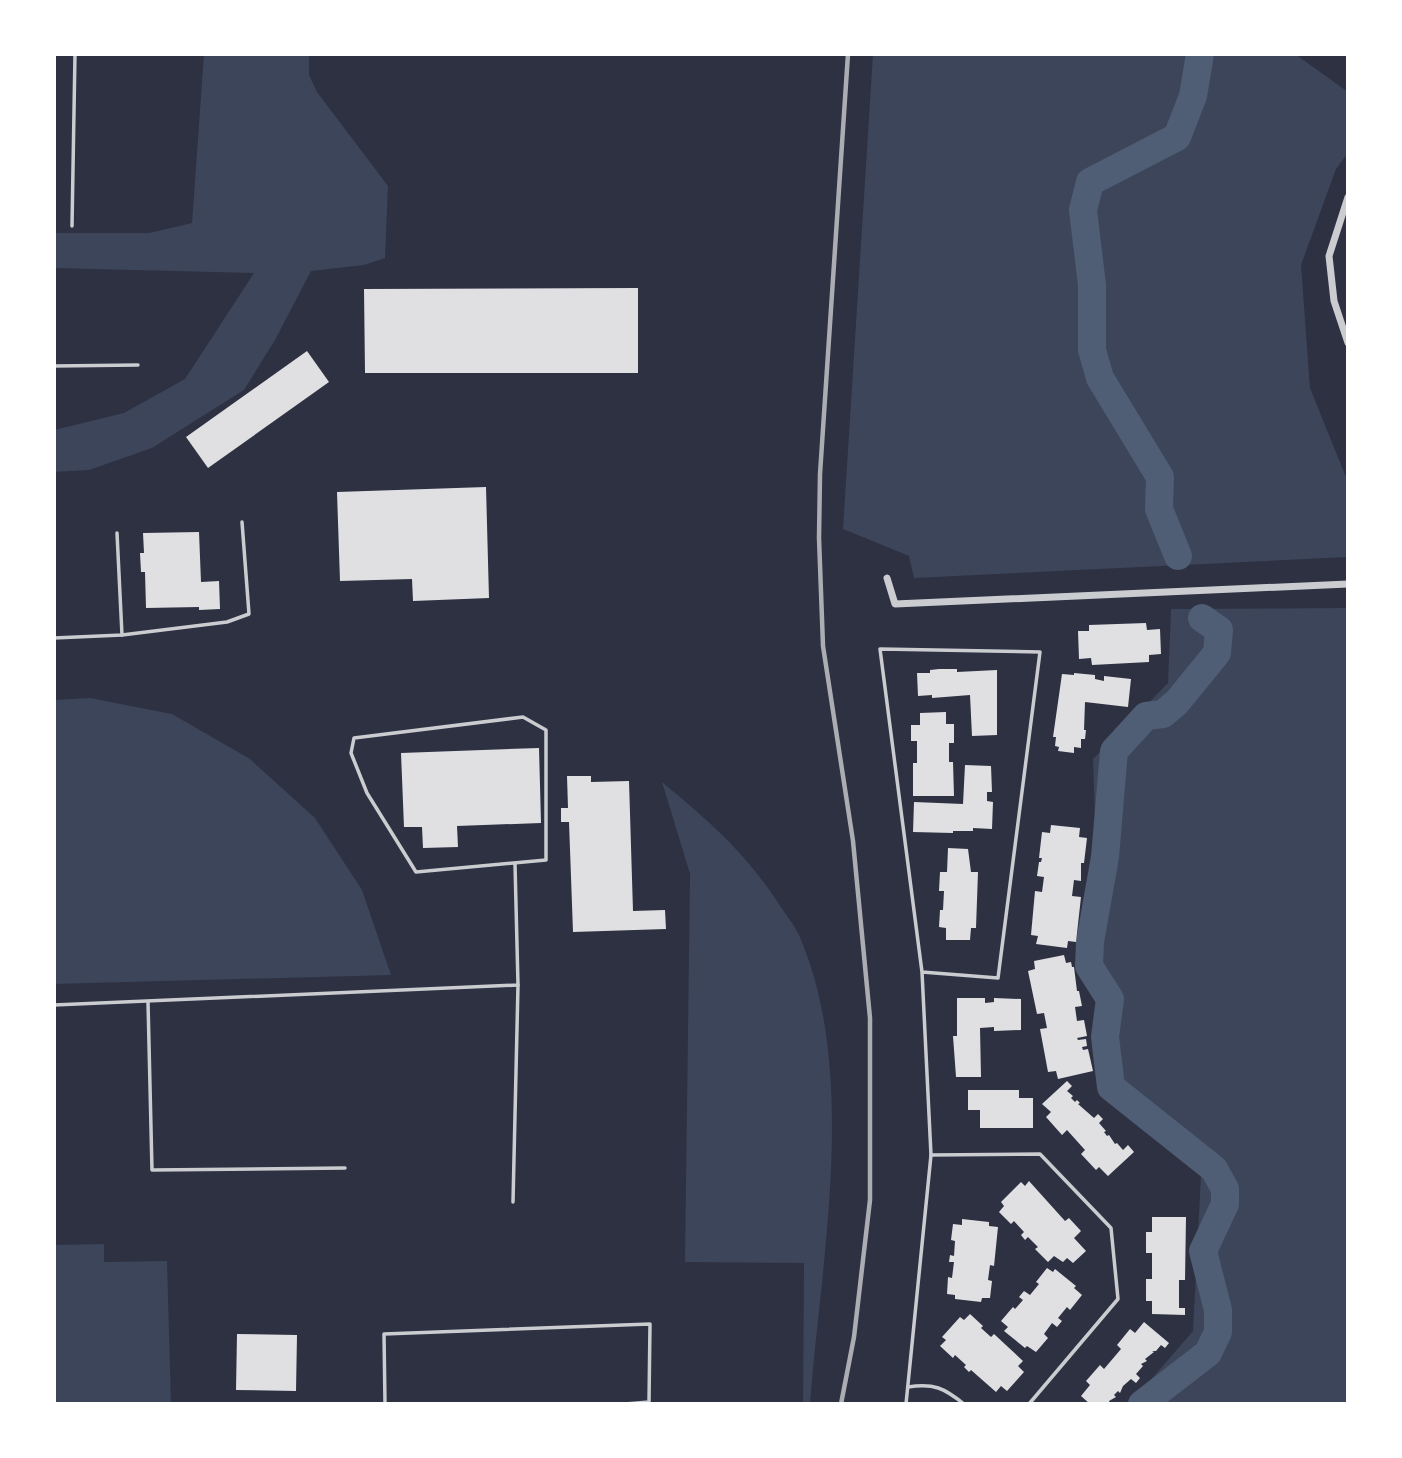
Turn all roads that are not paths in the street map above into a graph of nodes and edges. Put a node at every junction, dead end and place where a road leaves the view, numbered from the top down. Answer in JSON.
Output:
{"nodes":[{"id":1,"x":75,"y":54,"type":"edge"},
{"id":2,"x":1348,"y":197,"type":"edge"},
{"id":3,"x":72,"y":226,"type":"dead end"},
{"id":4,"x":1348,"y":343,"type":"edge"},
{"id":5,"x":138,"y":365,"type":"dead end"},
{"id":6,"x":54,"y":366,"type":"edge"},
{"id":7,"x":242,"y":522,"type":"dead end"},
{"id":8,"x":117,"y":533,"type":"dead end"},
{"id":9,"x":887,"y":578,"type":"dead end"},
{"id":10,"x":1348,"y":584,"type":"edge"},
{"id":11,"x":122,"y":635,"type":"junction"},
{"id":12,"x":54,"y":638,"type":"edge"},
{"id":13,"x":515,"y":864,"type":"junction"},
{"id":14,"x":922,"y":972,"type":"junction"},
{"id":15,"x":518,"y":985,"type":"junction"},
{"id":16,"x":148,"y":1002,"type":"junction"},
{"id":17,"x":54,"y":1005,"type":"edge"},
{"id":18,"x":931,"y":1155,"type":"junction"},
{"id":19,"x":345,"y":1168,"type":"dead end"},
{"id":20,"x":513,"y":1202,"type":"dead end"},
{"id":21,"x":908,"y":1387,"type":"junction"},
{"id":22,"x":385,"y":1404,"type":"edge"},
{"id":23,"x":625,"y":1404,"type":"edge"},
{"id":24,"x":906,"y":1404,"type":"edge"},
{"id":25,"x":964,"y":1404,"type":"edge"},
{"id":26,"x":1029,"y":1404,"type":"edge"}],
"edges":[{"from":1,"to":3,"type":"lane"},
{"from":2,"to":4,"type":"street"},
{"from":5,"to":6,"type":"lane"},
{"from":7,"to":11,"type":"lane"},
{"from":8,"to":11,"type":"lane"},
{"from":9,"to":10,"type":"street"},
{"from":11,"to":12,"type":"lane"},
{"from":13,"to":13,"type":"lane"},
{"from":13,"to":15,"type":"lane"},
{"from":14,"to":14,"type":"lane"},
{"from":14,"to":18,"type":"lane"},
{"from":15,"to":16,"type":"lane"},
{"from":15,"to":20,"type":"lane"},
{"from":16,"to":17,"type":"lane"},
{"from":16,"to":19,"type":"lane"},
{"from":18,"to":21,"type":"lane"},
{"from":18,"to":26,"type":"lane"},
{"from":21,"to":24,"type":"lane"},
{"from":21,"to":25,"type":"lane"},
{"from":22,"to":23,"type":"lane"}]}
